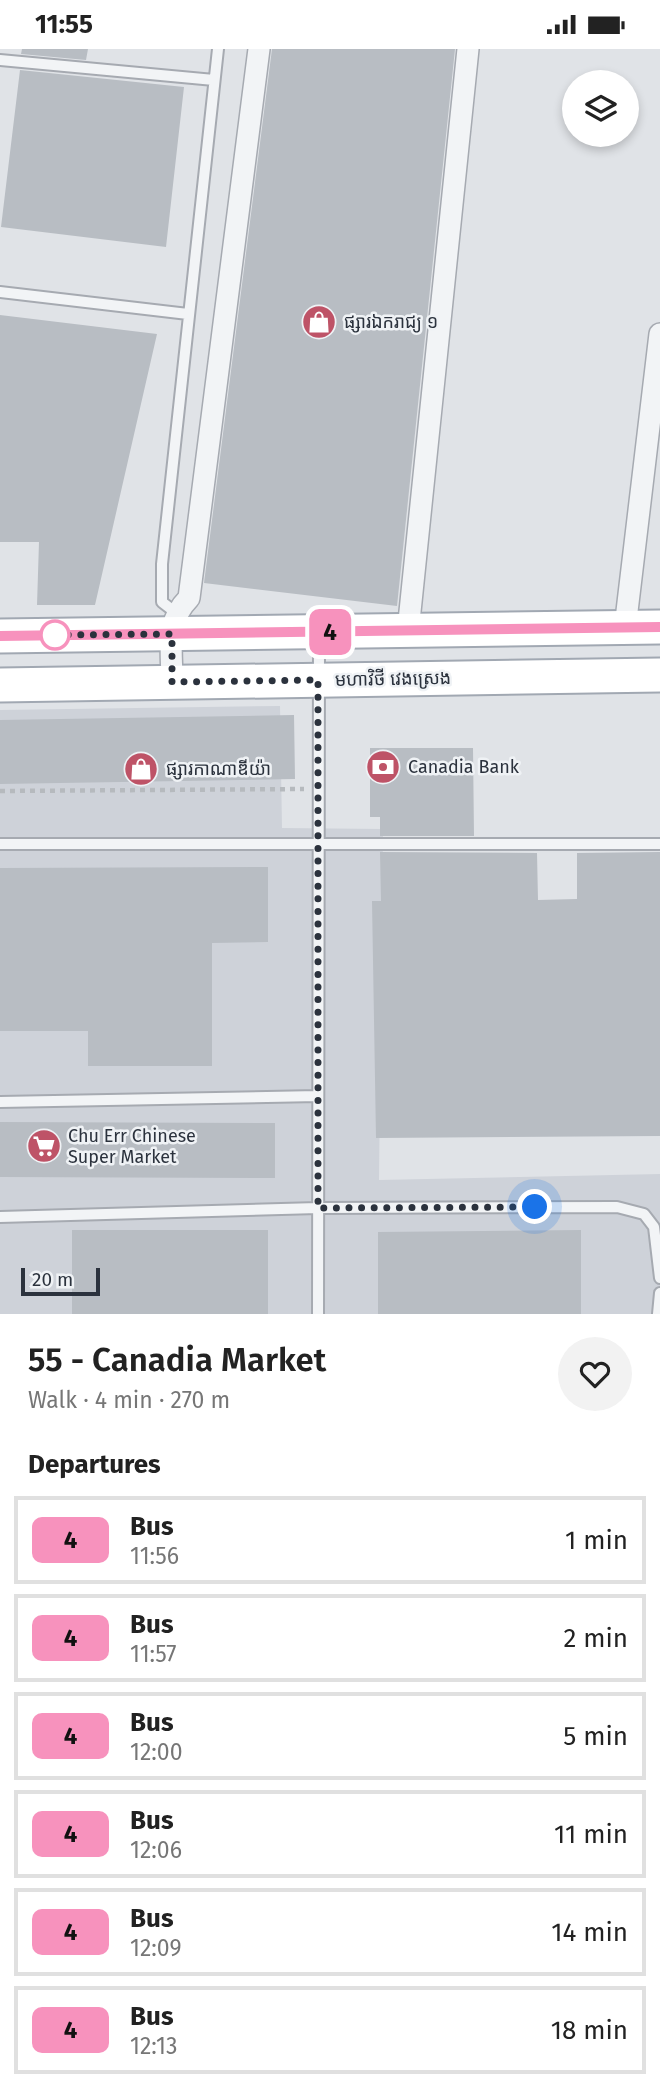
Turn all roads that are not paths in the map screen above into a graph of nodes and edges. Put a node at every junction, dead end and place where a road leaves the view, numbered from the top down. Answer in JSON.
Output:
{"nodes":[{"id":1,"x":218,"y":49,"type":"edge"},
{"id":2,"x":259,"y":49,"type":"edge"},
{"id":3,"x":468,"y":49,"type":"edge"},
{"id":4,"x":0,"y":60,"type":"edge"},
{"id":5,"x":214,"y":81,"type":"junction"},
{"id":6,"x":0,"y":292,"type":"edge"},
{"id":7,"x":188,"y":314,"type":"junction"},
{"id":8,"x":660,"y":334,"type":"edge"},
{"id":9,"x":174,"y":623,"type":"junction"},
{"id":10,"x":660,"y":627,"type":"edge"},
{"id":11,"x":625,"y":628,"type":"junction"},
{"id":12,"x":408,"y":631,"type":"junction"},
{"id":13,"x":319,"y":633,"type":"junction"},
{"id":14,"x":0,"y":636,"type":"edge"},
{"id":15,"x":660,"y":675,"type":"edge"},
{"id":16,"x":318,"y":680,"type":"junction"},
{"id":17,"x":172,"y":682,"type":"junction"},
{"id":18,"x":0,"y":685,"type":"edge"},
{"id":19,"x":0,"y":844,"type":"edge"},
{"id":20,"x":318,"y":844,"type":"junction"},
{"id":21,"x":660,"y":844,"type":"edge"},
{"id":22,"x":318,"y":1096,"type":"junction"},
{"id":23,"x":0,"y":1102,"type":"edge"},
{"id":24,"x":318,"y":1208,"type":"junction"},
{"id":25,"x":0,"y":1217,"type":"edge"},
{"id":26,"x":660,"y":1278,"type":"edge"},
{"id":27,"x":660,"y":1293,"type":"edge"},
{"id":28,"x":318,"y":1314,"type":"edge"},
{"id":29,"x":658,"y":1314,"type":"edge"}],
"edges":[{"from":1,"to":5,"type":"lane"},
{"from":2,"to":9,"type":"street"},
{"from":3,"to":12,"type":"street"},
{"from":4,"to":5,"type":"lane"},
{"from":5,"to":7,"type":"lane"},
{"from":6,"to":7,"type":"lane"},
{"from":7,"to":9,"type":"lane"},
{"from":8,"to":11,"type":"street"},
{"from":9,"to":13,"type":"main road"},
{"from":9,"to":14,"type":"main road"},
{"from":9,"to":17,"type":"street"},
{"from":10,"to":11,"type":"main road"},
{"from":11,"to":12,"type":"main road"},
{"from":12,"to":13,"type":"main road"},
{"from":13,"to":16,"type":"lane"},
{"from":15,"to":16,"type":"main road","name":"មហាវិថី វេងស្រេង"},
{"from":16,"to":17,"type":"main road","name":"មហាវិថី វេងស្រេង"},
{"from":16,"to":20,"type":"lane"},
{"from":17,"to":18,"type":"main road","name":"មហាវិថី វេងស្រេង"},
{"from":19,"to":20,"type":"lane"},
{"from":20,"to":21,"type":"lane"},
{"from":20,"to":22,"type":"lane"},
{"from":22,"to":23,"type":"lane"},
{"from":22,"to":24,"type":"lane"},
{"from":24,"to":25,"type":"lane"},
{"from":24,"to":26,"type":"lane"},
{"from":24,"to":28,"type":"lane"},
{"from":27,"to":29,"type":"lane"}]}
